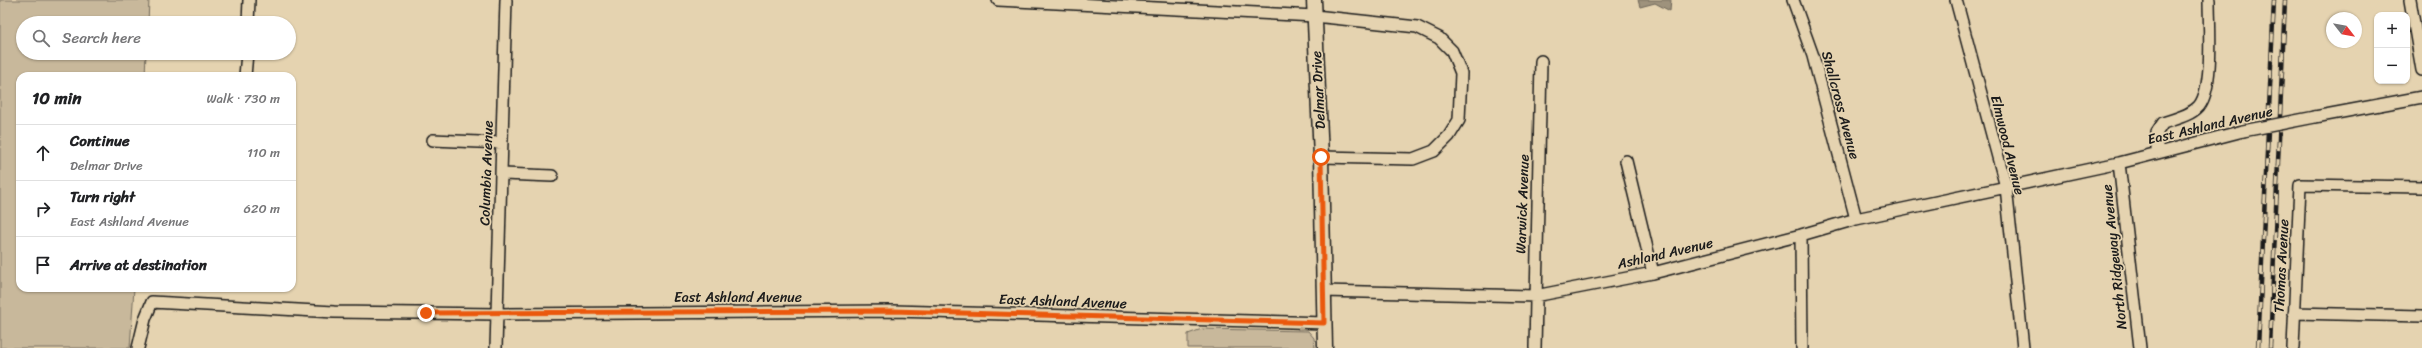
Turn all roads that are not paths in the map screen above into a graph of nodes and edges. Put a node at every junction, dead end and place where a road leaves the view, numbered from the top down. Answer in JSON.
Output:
{"nodes":[{"id":1,"x":249,"y":0,"type":"edge"},
{"id":2,"x":506,"y":0,"type":"edge"},
{"id":3,"x":998,"y":0,"type":"edge"},
{"id":4,"x":1314,"y":0,"type":"edge"},
{"id":5,"x":1793,"y":0,"type":"edge"},
{"id":6,"x":1956,"y":0,"type":"edge"},
{"id":7,"x":2209,"y":0,"type":"edge"},
{"id":8,"x":2410,"y":0,"type":"edge"},
{"id":9,"x":248,"y":16,"type":"edge"},
{"id":10,"x":1315,"y":16,"type":"junction"},
{"id":11,"x":246,"y":60,"type":"edge"},
{"id":12,"x":1541,"y":60,"type":"dead end"},
{"id":13,"x":2422,"y":70,"type":"edge"},
{"id":14,"x":246,"y":72,"type":"edge"},
{"id":15,"x":2422,"y":97,"type":"edge"},
{"id":16,"x":433,"y":140,"type":"dead end"},
{"id":17,"x":502,"y":144,"type":"junction"},
{"id":18,"x":2157,"y":152,"type":"junction"},
{"id":19,"x":1321,"y":157,"type":"junction"},
{"id":20,"x":1626,"y":160,"type":"dead end"},
{"id":21,"x":2119,"y":163,"type":"junction"},
{"id":22,"x":501,"y":174,"type":"junction"},
{"id":23,"x":552,"y":176,"type":"dead end"},
{"id":24,"x":2006,"y":187,"type":"junction"},
{"id":25,"x":2422,"y":188,"type":"edge"},
{"id":26,"x":1856,"y":219,"type":"junction"},
{"id":27,"x":1801,"y":235,"type":"junction"},
{"id":28,"x":1653,"y":273,"type":"junction"},
{"id":29,"x":1324,"y":291,"type":"junction"},
{"id":30,"x":1534,"y":296,"type":"junction"},
{"id":31,"x":2294,"y":313,"type":"junction"},
{"id":32,"x":498,"y":314,"type":"junction"},
{"id":33,"x":2422,"y":316,"type":"edge"},
{"id":34,"x":1324,"y":323,"type":"junction"},
{"id":35,"x":138,"y":348,"type":"edge"},
{"id":36,"x":496,"y":348,"type":"edge"},
{"id":37,"x":1325,"y":348,"type":"edge"},
{"id":38,"x":1535,"y":348,"type":"edge"},
{"id":39,"x":1802,"y":348,"type":"edge"},
{"id":40,"x":2023,"y":348,"type":"edge"},
{"id":41,"x":2140,"y":348,"type":"edge"},
{"id":42,"x":2293,"y":348,"type":"edge"}],
"edges":[{"from":1,"to":9,"type":"street"},
{"from":2,"to":17,"type":"street","name":"Columbia Avenue"},
{"from":3,"to":10,"type":"street"},
{"from":4,"to":10,"type":"street","name":"Delmar Drive"},
{"from":5,"to":26,"type":"street","name":"Shallcross Avenue"},
{"from":6,"to":24,"type":"street","name":"Elmwood Avenue"},
{"from":7,"to":18,"type":"street"},
{"from":8,"to":13,"type":"street"},
{"from":10,"to":19,"type":"street","name":"Delmar Drive"},
{"from":10,"to":19,"type":"street"},
{"from":11,"to":14,"type":"street"},
{"from":12,"to":30,"type":"street","name":"Warwick Avenue"},
{"from":15,"to":18,"type":"street","name":"East Ashland Avenue","bridge":true},
{"from":16,"to":17,"type":"street"},
{"from":17,"to":22,"type":"street","name":"Columbia Avenue"},
{"from":18,"to":21,"type":"street","name":"East Ashland Avenue"},
{"from":19,"to":29,"type":"street","name":"Delmar Drive"},
{"from":20,"to":28,"type":"street"},
{"from":21,"to":24,"type":"street","name":"East Ashland Avenue"},
{"from":21,"to":41,"type":"street","name":"North Ridgeway Avenue"},
{"from":22,"to":23,"type":"street"},
{"from":22,"to":32,"type":"street","name":"Columbia Avenue"},
{"from":24,"to":26,"type":"street","name":"Ashland Avenue"},
{"from":24,"to":40,"type":"street","name":"Elmwood Avenue"},
{"from":25,"to":31,"type":"street","name":"Thomas Avenue"},
{"from":26,"to":27,"type":"street","name":"Ashland Avenue"},
{"from":27,"to":28,"type":"street","name":"Ashland Avenue"},
{"from":27,"to":39,"type":"street"},
{"from":28,"to":30,"type":"street","name":"Ashland Avenue"},
{"from":29,"to":30,"type":"street","name":"Ashland Avenue"},
{"from":29,"to":34,"type":"street","name":"Delmar Drive"},
{"from":30,"to":38,"type":"street","name":"Warwick Avenue"},
{"from":31,"to":33,"type":"street"},
{"from":31,"to":42,"type":"street","name":"Thomas Avenue"},
{"from":32,"to":34,"type":"street","name":"East Ashland Avenue"},
{"from":32,"to":35,"type":"street","name":"East Ashland Avenue"},
{"from":32,"to":36,"type":"street","name":"Columbia Avenue"},
{"from":34,"to":37,"type":"street","name":"Delmar Drive"}]}
